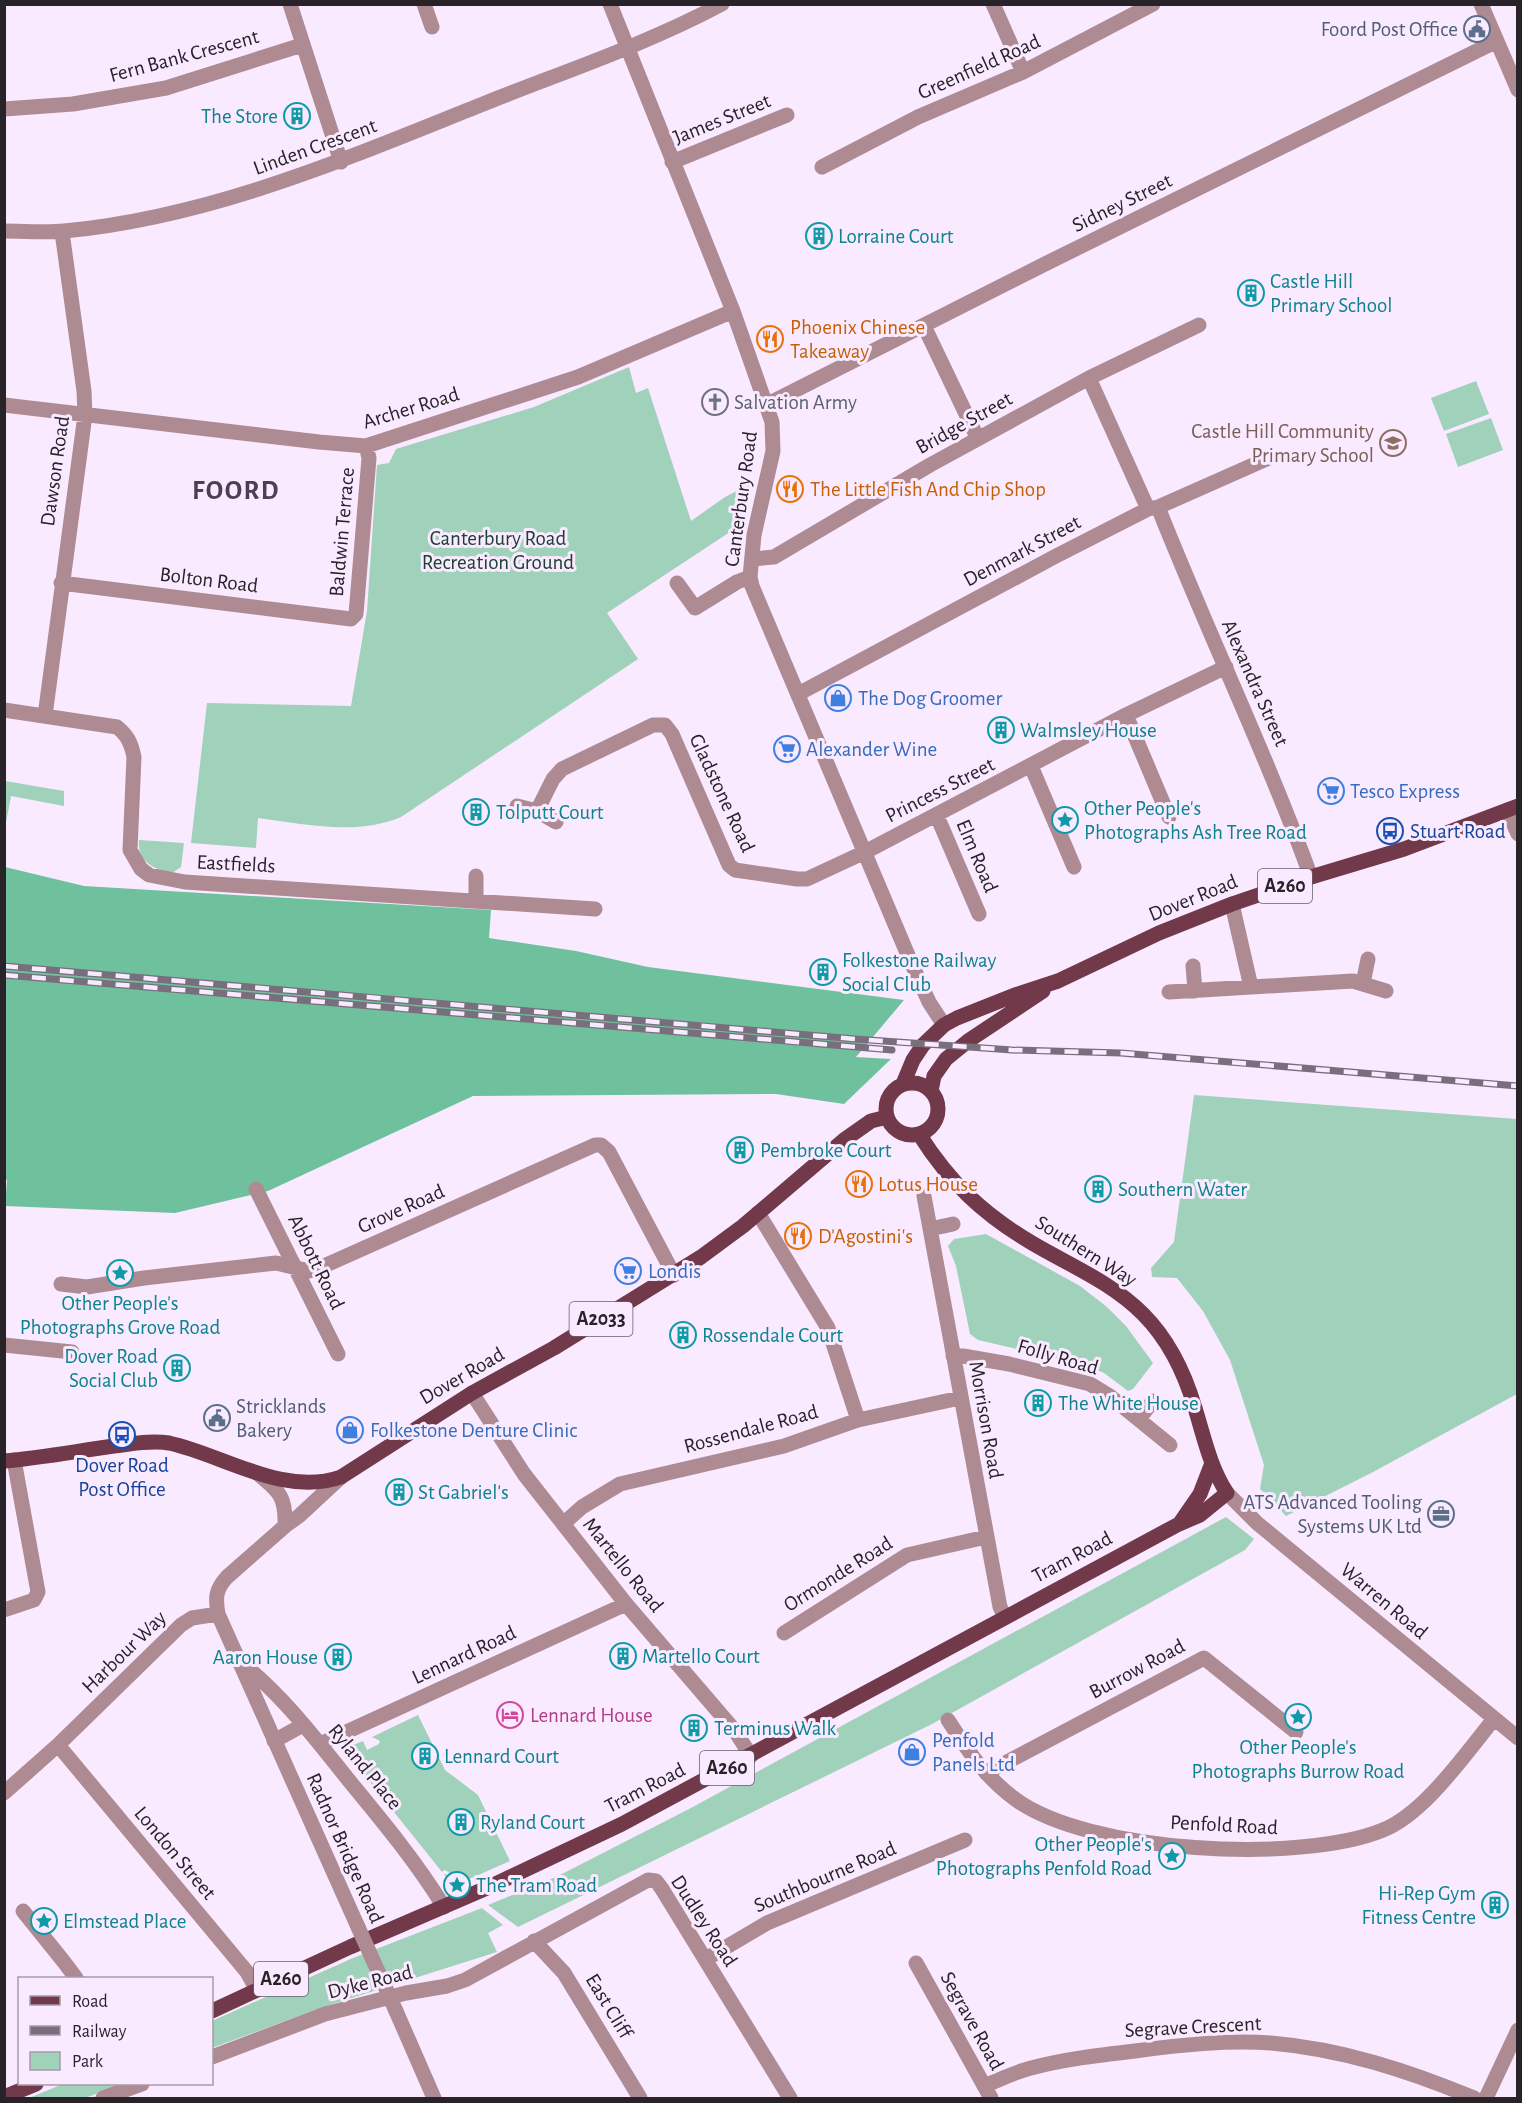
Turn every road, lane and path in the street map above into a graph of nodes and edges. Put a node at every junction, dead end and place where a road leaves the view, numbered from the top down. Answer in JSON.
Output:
{"nodes":[{"id":1,"x":290,"y":4,"type":"edge"},
{"id":2,"x":424,"y":4,"type":"edge"},
{"id":3,"x":610,"y":4,"type":"edge"},
{"id":4,"x":722,"y":4,"type":"edge"},
{"id":5,"x":993,"y":4,"type":"edge"},
{"id":6,"x":1153,"y":4,"type":"edge"},
{"id":7,"x":1481,"y":4,"type":"edge"},
{"id":8,"x":432,"y":27,"type":"dead end"},
{"id":9,"x":1497,"y":41,"type":"junction"},
{"id":10,"x":302,"y":45,"type":"junction"},
{"id":11,"x":627,"y":48,"type":"junction"},
{"id":12,"x":1512,"y":59,"type":"edge"},
{"id":13,"x":1023,"y":72,"type":"junction"},
{"id":14,"x":1518,"y":90,"type":"edge"},
{"id":15,"x":4,"y":109,"type":"edge"},
{"id":16,"x":787,"y":115,"type":"dead end"},
{"id":17,"x":341,"y":162,"type":"junction"},
{"id":18,"x":672,"y":162,"type":"junction"},
{"id":19,"x":822,"y":167,"type":"dead end"},
{"id":20,"x":4,"y":231,"type":"edge"},
{"id":21,"x":62,"y":231,"type":"junction"},
{"id":22,"x":733,"y":311,"type":"junction"},
{"id":23,"x":1198,"y":325,"type":"dead end"},
{"id":24,"x":924,"y":326,"type":"junction"},
{"id":25,"x":1089,"y":378,"type":"junction"},
{"id":26,"x":4,"y":405,"type":"edge"},
{"id":27,"x":766,"y":405,"type":"junction"},
{"id":28,"x":85,"y":415,"type":"junction"},
{"id":29,"x":978,"y":439,"type":"junction"},
{"id":30,"x":366,"y":446,"type":"junction"},
{"id":31,"x":1271,"y":457,"type":"dead end"},
{"id":32,"x":1153,"y":508,"type":"junction"},
{"id":33,"x":752,"y":559,"type":"junction"},
{"id":34,"x":750,"y":577,"type":"junction"},
{"id":35,"x":61,"y":583,"type":"junction"},
{"id":36,"x":677,"y":583,"type":"dead end"},
{"id":37,"x":351,"y":619,"type":"joint"},
{"id":38,"x":1226,"y":667,"type":"junction"},
{"id":39,"x":798,"y":694,"type":"junction"},
{"id":40,"x":4,"y":710,"type":"edge"},
{"id":41,"x":1126,"y":715,"type":"junction"},
{"id":42,"x":45,"y":716,"type":"junction"},
{"id":43,"x":1031,"y":766,"type":"junction"},
{"id":44,"x":516,"y":806,"type":"dead end"},
{"id":45,"x":1512,"y":808,"type":"edge"},
{"id":46,"x":537,"y":811,"type":"junction"},
{"id":47,"x":937,"y":816,"type":"junction"},
{"id":48,"x":1169,"y":817,"type":"dead end"},
{"id":49,"x":556,"y":822,"type":"dead end"},
{"id":50,"x":1518,"y":834,"type":"edge"},
{"id":51,"x":865,"y":852,"type":"junction"},
{"id":52,"x":1074,"y":867,"type":"dead end"},
{"id":53,"x":476,"y":876,"type":"dead end"},
{"id":54,"x":1311,"y":877,"type":"junction"},
{"id":55,"x":476,"y":901,"type":"junction"},
{"id":56,"x":1232,"y":904,"type":"junction"},
{"id":57,"x":595,"y":909,"type":"dead end"},
{"id":58,"x":979,"y":914,"type":"dead end"},
{"id":59,"x":1368,"y":959,"type":"dead end"},
{"id":60,"x":1193,"y":966,"type":"dead end"},
{"id":61,"x":1058,"y":981,"type":"junction"},
{"id":62,"x":1363,"y":983,"type":"junction"},
{"id":63,"x":1251,"y":987,"type":"junction"},
{"id":64,"x":1195,"y":991,"type":"junction"},
{"id":65,"x":1386,"y":991,"type":"dead end"},
{"id":66,"x":1169,"y":992,"type":"dead end"},
{"id":67,"x":944,"y":1026,"type":"junction"},
{"id":68,"x":903,"y":1084,"type":"junction"},
{"id":69,"x":931,"y":1091,"type":"junction"},
{"id":70,"x":887,"y":1117,"type":"junction"},
{"id":71,"x":919,"y":1134,"type":"junction"},
{"id":72,"x":256,"y":1189,"type":"dead end"},
{"id":73,"x":924,"y":1196,"type":"dead end"},
{"id":74,"x":758,"y":1213,"type":"junction"},
{"id":75,"x":954,"y":1224,"type":"dead end"},
{"id":76,"x":930,"y":1229,"type":"junction"},
{"id":77,"x":297,"y":1269,"type":"junction"},
{"id":78,"x":674,"y":1275,"type":"junction"},
{"id":79,"x":61,"y":1284,"type":"dead end"},
{"id":80,"x":4,"y":1345,"type":"edge"},
{"id":81,"x":72,"y":1353,"type":"dead end"},
{"id":82,"x":338,"y":1354,"type":"dead end"},
{"id":83,"x":953,"y":1356,"type":"junction"},
{"id":84,"x":472,"y":1394,"type":"junction"},
{"id":85,"x":960,"y":1398,"type":"junction"},
{"id":86,"x":1153,"y":1401,"type":"dead end"},
{"id":87,"x":1139,"y":1419,"type":"junction"},
{"id":88,"x":858,"y":1420,"type":"junction"},
{"id":89,"x":1170,"y":1445,"type":"dead end"},
{"id":90,"x":9,"y":1461,"type":"edge"},
{"id":91,"x":1212,"y":1463,"type":"junction"},
{"id":92,"x":257,"y":1473,"type":"junction"},
{"id":93,"x":341,"y":1477,"type":"junction"},
{"id":94,"x":1227,"y":1493,"type":"junction"},
{"id":95,"x":563,"y":1524,"type":"junction"},
{"id":96,"x":1179,"y":1524,"type":"junction"},
{"id":97,"x":285,"y":1526,"type":"junction"},
{"id":98,"x":986,"y":1537,"type":"junction"},
{"id":99,"x":626,"y":1604,"type":"junction"},
{"id":100,"x":4,"y":1610,"type":"edge"},
{"id":101,"x":218,"y":1614,"type":"junction"},
{"id":102,"x":1005,"y":1617,"type":"junction"},
{"id":103,"x":784,"y":1633,"type":"dead end"},
{"id":104,"x":242,"y":1663,"type":"junction"},
{"id":105,"x":1494,"y":1719,"type":"junction"},
{"id":106,"x":948,"y":1720,"type":"dead end"},
{"id":107,"x":303,"y":1725,"type":"junction"},
{"id":108,"x":1296,"y":1731,"type":"dead end"},
{"id":109,"x":1518,"y":1738,"type":"edge"},
{"id":110,"x":274,"y":1741,"type":"junction"},
{"id":111,"x":320,"y":1744,"type":"junction"},
{"id":112,"x":58,"y":1745,"type":"junction"},
{"id":113,"x":751,"y":1756,"type":"junction"},
{"id":114,"x":986,"y":1773,"type":"junction"},
{"id":115,"x":4,"y":1793,"type":"edge"},
{"id":116,"x":964,"y":1840,"type":"dead end"},
{"id":117,"x":444,"y":1907,"type":"junction"},
{"id":118,"x":23,"y":1911,"type":"dead end"},
{"id":119,"x":534,"y":1941,"type":"junction"},
{"id":120,"x":706,"y":1959,"type":"junction"},
{"id":121,"x":916,"y":1963,"type":"dead end"},
{"id":122,"x":75,"y":1977,"type":"edge"},
{"id":123,"x":257,"y":1990,"type":"junction"},
{"id":124,"x":213,"y":2011,"type":"edge"},
{"id":125,"x":1518,"y":2030,"type":"edge"},
{"id":126,"x":213,"y":2057,"type":"edge"},
{"id":127,"x":34,"y":2085,"type":"edge"},
{"id":128,"x":139,"y":2085,"type":"edge"},
{"id":129,"x":987,"y":2092,"type":"edge"},
{"id":130,"x":4,"y":2097,"type":"edge"},
{"id":131,"x":103,"y":2098,"type":"edge"},
{"id":132,"x":434,"y":2098,"type":"edge"},
{"id":133,"x":640,"y":2098,"type":"edge"},
{"id":134,"x":790,"y":2098,"type":"edge"},
{"id":135,"x":1474,"y":2098,"type":"edge"},
{"id":136,"x":1486,"y":2098,"type":"edge"}],
"edges":[{"from":1,"to":10,"type":"street"},
{"from":2,"to":8,"type":"street"},
{"from":3,"to":11,"type":"street","name":"Canterbury Road"},
{"from":4,"to":11,"type":"street","name":"Linden Crescent"},
{"from":5,"to":13,"type":"street"},
{"from":6,"to":13,"type":"street","name":"Greenfield Road"},
{"from":7,"to":9,"type":"street"},
{"from":9,"to":12,"type":"street"},
{"from":9,"to":24,"type":"street","name":"Sidney Street"},
{"from":10,"to":15,"type":"street","name":"Fern Bank Crescent"},
{"from":10,"to":17,"type":"street"},
{"from":11,"to":17,"type":"street","name":"Linden Crescent"},
{"from":11,"to":18,"type":"street","name":"Canterbury Road"},
{"from":12,"to":14,"type":"street"},
{"from":13,"to":19,"type":"street","name":"Greenfield Road"},
{"from":16,"to":18,"type":"street","name":"James Street"},
{"from":17,"to":21,"type":"street","name":"Linden Crescent"},
{"from":18,"to":22,"type":"street","name":"Canterbury Road"},
{"from":20,"to":21,"type":"street","name":"Linden Crescent"},
{"from":21,"to":28,"type":"street","name":"Dawson Road"},
{"from":22,"to":27,"type":"street","name":"Canterbury Road"},
{"from":22,"to":30,"type":"street","name":"Archer Road"},
{"from":23,"to":25,"type":"street","name":"Bridge Street"},
{"from":24,"to":27,"type":"street","name":"Sidney Street"},
{"from":24,"to":29,"type":"street"},
{"from":25,"to":29,"type":"street","name":"Bridge Street"},
{"from":25,"to":32,"type":"street","name":"Alexandra Street"},
{"from":26,"to":28,"type":"street","name":"Archer Road"},
{"from":27,"to":33,"type":"street","name":"Canterbury Road"},
{"from":28,"to":30,"type":"street","name":"Archer Road"},
{"from":28,"to":35,"type":"street","name":"Dawson Road"},
{"from":29,"to":33,"type":"street","name":"Bridge Street"},
{"from":30,"to":37,"type":"street","name":"Baldwin Terrace"},
{"from":31,"to":32,"type":"street","name":"Denmark Street"},
{"from":32,"to":38,"type":"street","name":"Alexandra Street"},
{"from":32,"to":39,"type":"street","name":"Denmark Street"},
{"from":33,"to":34,"type":"street","name":"Canterbury Road"},
{"from":34,"to":36,"type":"street"},
{"from":34,"to":39,"type":"street","name":"Canterbury Road"},
{"from":35,"to":37,"type":"street","name":"Bolton Road"},
{"from":35,"to":42,"type":"street","name":"Dawson Road"},
{"from":38,"to":41,"type":"street","name":"Princess Street"},
{"from":38,"to":54,"type":"street","name":"Alexandra Street"},
{"from":39,"to":51,"type":"street","name":"Canterbury Road"},
{"from":40,"to":42,"type":"street","name":"Eastfields"},
{"from":41,"to":43,"type":"street","name":"Princess Street"},
{"from":41,"to":48,"type":"street"},
{"from":42,"to":55,"type":"street","name":"Eastfields"},
{"from":43,"to":47,"type":"street","name":"Princess Street"},
{"from":43,"to":52,"type":"street"},
{"from":44,"to":46,"type":"street"},
{"from":45,"to":50,"type":"street"},
{"from":45,"to":54,"type":"main road","name":"Dover Road","number":"A260"},
{"from":46,"to":49,"type":"street"},
{"from":46,"to":51,"type":"street","name":"Gladstone Road"},
{"from":47,"to":51,"type":"street","name":"Princess Street"},
{"from":47,"to":58,"type":"street","name":"Elm Road"},
{"from":51,"to":67,"type":"street","name":"Canterbury Road"},
{"from":53,"to":55,"type":"street"},
{"from":54,"to":56,"type":"main road","name":"Dover Road","number":"A260"},
{"from":55,"to":57,"type":"street","name":"Eastfields"},
{"from":56,"to":61,"type":"main road","name":"Dover Road","number":"A260"},
{"from":56,"to":63,"type":"street"},
{"from":59,"to":62,"type":"street"},
{"from":60,"to":64,"type":"street"},
{"from":61,"to":67,"type":"main road","name":"Dover Road","number":"A260"},
{"from":61,"to":69,"type":"main road","name":"Dover Road","number":"A260"},
{"from":62,"to":63,"type":"street"},
{"from":62,"to":65,"type":"street"},
{"from":63,"to":64,"type":"street"},
{"from":64,"to":66,"type":"street"},
{"from":67,"to":68,"type":"main road","name":"Dover Road","number":"A260"},
{"from":68,"to":69,"type":"main road"},
{"from":68,"to":70,"type":"main road"},
{"from":69,"to":71,"type":"main road"},
{"from":70,"to":71,"type":"main road"},
{"from":70,"to":74,"type":"main road","name":"Dover Road","number":"A2033"},
{"from":71,"to":91,"type":"main road","name":"Southern Way"},
{"from":72,"to":77,"type":"street","name":"Abbott Road"},
{"from":73,"to":76,"type":"street","name":"Morrison Road"},
{"from":74,"to":78,"type":"main road","name":"Dover Road","number":"A2033"},
{"from":74,"to":88,"type":"street"},
{"from":75,"to":76,"type":"street"},
{"from":76,"to":83,"type":"street","name":"Morrison Road"},
{"from":77,"to":78,"type":"street","name":"Grove Road"},
{"from":77,"to":79,"type":"street","name":"Grove Road"},
{"from":77,"to":82,"type":"street","name":"Abbott Road"},
{"from":78,"to":84,"type":"main road","name":"Dover Road","number":"A2033"},
{"from":80,"to":81,"type":"street"},
{"from":83,"to":85,"type":"street","name":"Morrison Road"},
{"from":83,"to":87,"type":"street","name":"Folly Road"},
{"from":84,"to":93,"type":"main road","name":"Dover Road","number":"A2033"},
{"from":84,"to":95,"type":"street","name":"Martello Road"},
{"from":85,"to":88,"type":"street","name":"Rossendale Road"},
{"from":85,"to":98,"type":"street","name":"Morrison Road"},
{"from":86,"to":87,"type":"street"},
{"from":87,"to":89,"type":"street","name":"Folly Road"},
{"from":88,"to":95,"type":"street","name":"Rossendale Road"},
{"from":90,"to":92,"type":"main road","name":"Dover Road","number":"A2033"},
{"from":90,"to":100,"type":"street"},
{"from":91,"to":94,"type":"main road","name":"Southern Way"},
{"from":91,"to":96,"type":"main road","name":"Tram Road","number":"A260"},
{"from":92,"to":93,"type":"main road","name":"Dover Road","number":"A2033"},
{"from":92,"to":97,"type":"street"},
{"from":93,"to":97,"type":"street"},
{"from":94,"to":96,"type":"main road","name":"Tram Road","number":"A260"},
{"from":94,"to":105,"type":"street","name":"Warren Road"},
{"from":95,"to":99,"type":"street","name":"Martello Road"},
{"from":96,"to":102,"type":"main road","name":"Tram Road","number":"A260"},
{"from":97,"to":101,"type":"street"},
{"from":98,"to":102,"type":"street","name":"Morrison Road"},
{"from":98,"to":103,"type":"street","name":"Ormonde Road"},
{"from":99,"to":111,"type":"street","name":"Lennard Road"},
{"from":99,"to":113,"type":"street","name":"Martello Road"},
{"from":101,"to":104,"type":"street","name":"Radnor Bridge Road"},
{"from":101,"to":112,"type":"street","name":"Harbour Way"},
{"from":102,"to":113,"type":"main road","name":"Tram Road","number":"A260"},
{"from":104,"to":107,"type":"street","name":"Ryland Place"},
{"from":104,"to":110,"type":"street","name":"Radnor Bridge Road"},
{"from":105,"to":109,"type":"street","name":"Warren Road"},
{"from":105,"to":114,"type":"street","name":"Penfold Road"},
{"from":106,"to":114,"type":"street","name":"Penfold Road"},
{"from":107,"to":110,"type":"street"},
{"from":107,"to":111,"type":"street","name":"Ryland Place"},
{"from":108,"to":114,"type":"street","name":"Burrow Road"},
{"from":110,"to":132,"type":"street","name":"Radnor Bridge Road","bridge":true},
{"from":111,"to":117,"type":"street","name":"Ryland Place"},
{"from":112,"to":115,"type":"street","name":"Harbour Way"},
{"from":112,"to":123,"type":"street","name":"London Street"},
{"from":113,"to":117,"type":"main road","name":"Tram Road","number":"A260"},
{"from":116,"to":120,"type":"street","name":"Southbourne Road"},
{"from":117,"to":123,"type":"main road","name":"Tram Road","number":"A260"},
{"from":118,"to":122,"type":"street"},
{"from":119,"to":120,"type":"street","name":"Dudley Road"},
{"from":119,"to":126,"type":"street","name":"Dyke Road"},
{"from":119,"to":133,"type":"street","name":"East Cliff"},
{"from":120,"to":134,"type":"street","name":"Dudley Road"},
{"from":121,"to":129,"type":"street","name":"Segrave Road"},
{"from":123,"to":124,"type":"main road","name":"Tram Road","number":"A260"},
{"from":125,"to":136,"type":"street"},
{"from":127,"to":130,"type":"main road"},
{"from":128,"to":131,"type":"street"},
{"from":129,"to":135,"type":"street","name":"Segrave Crescent"}]}
